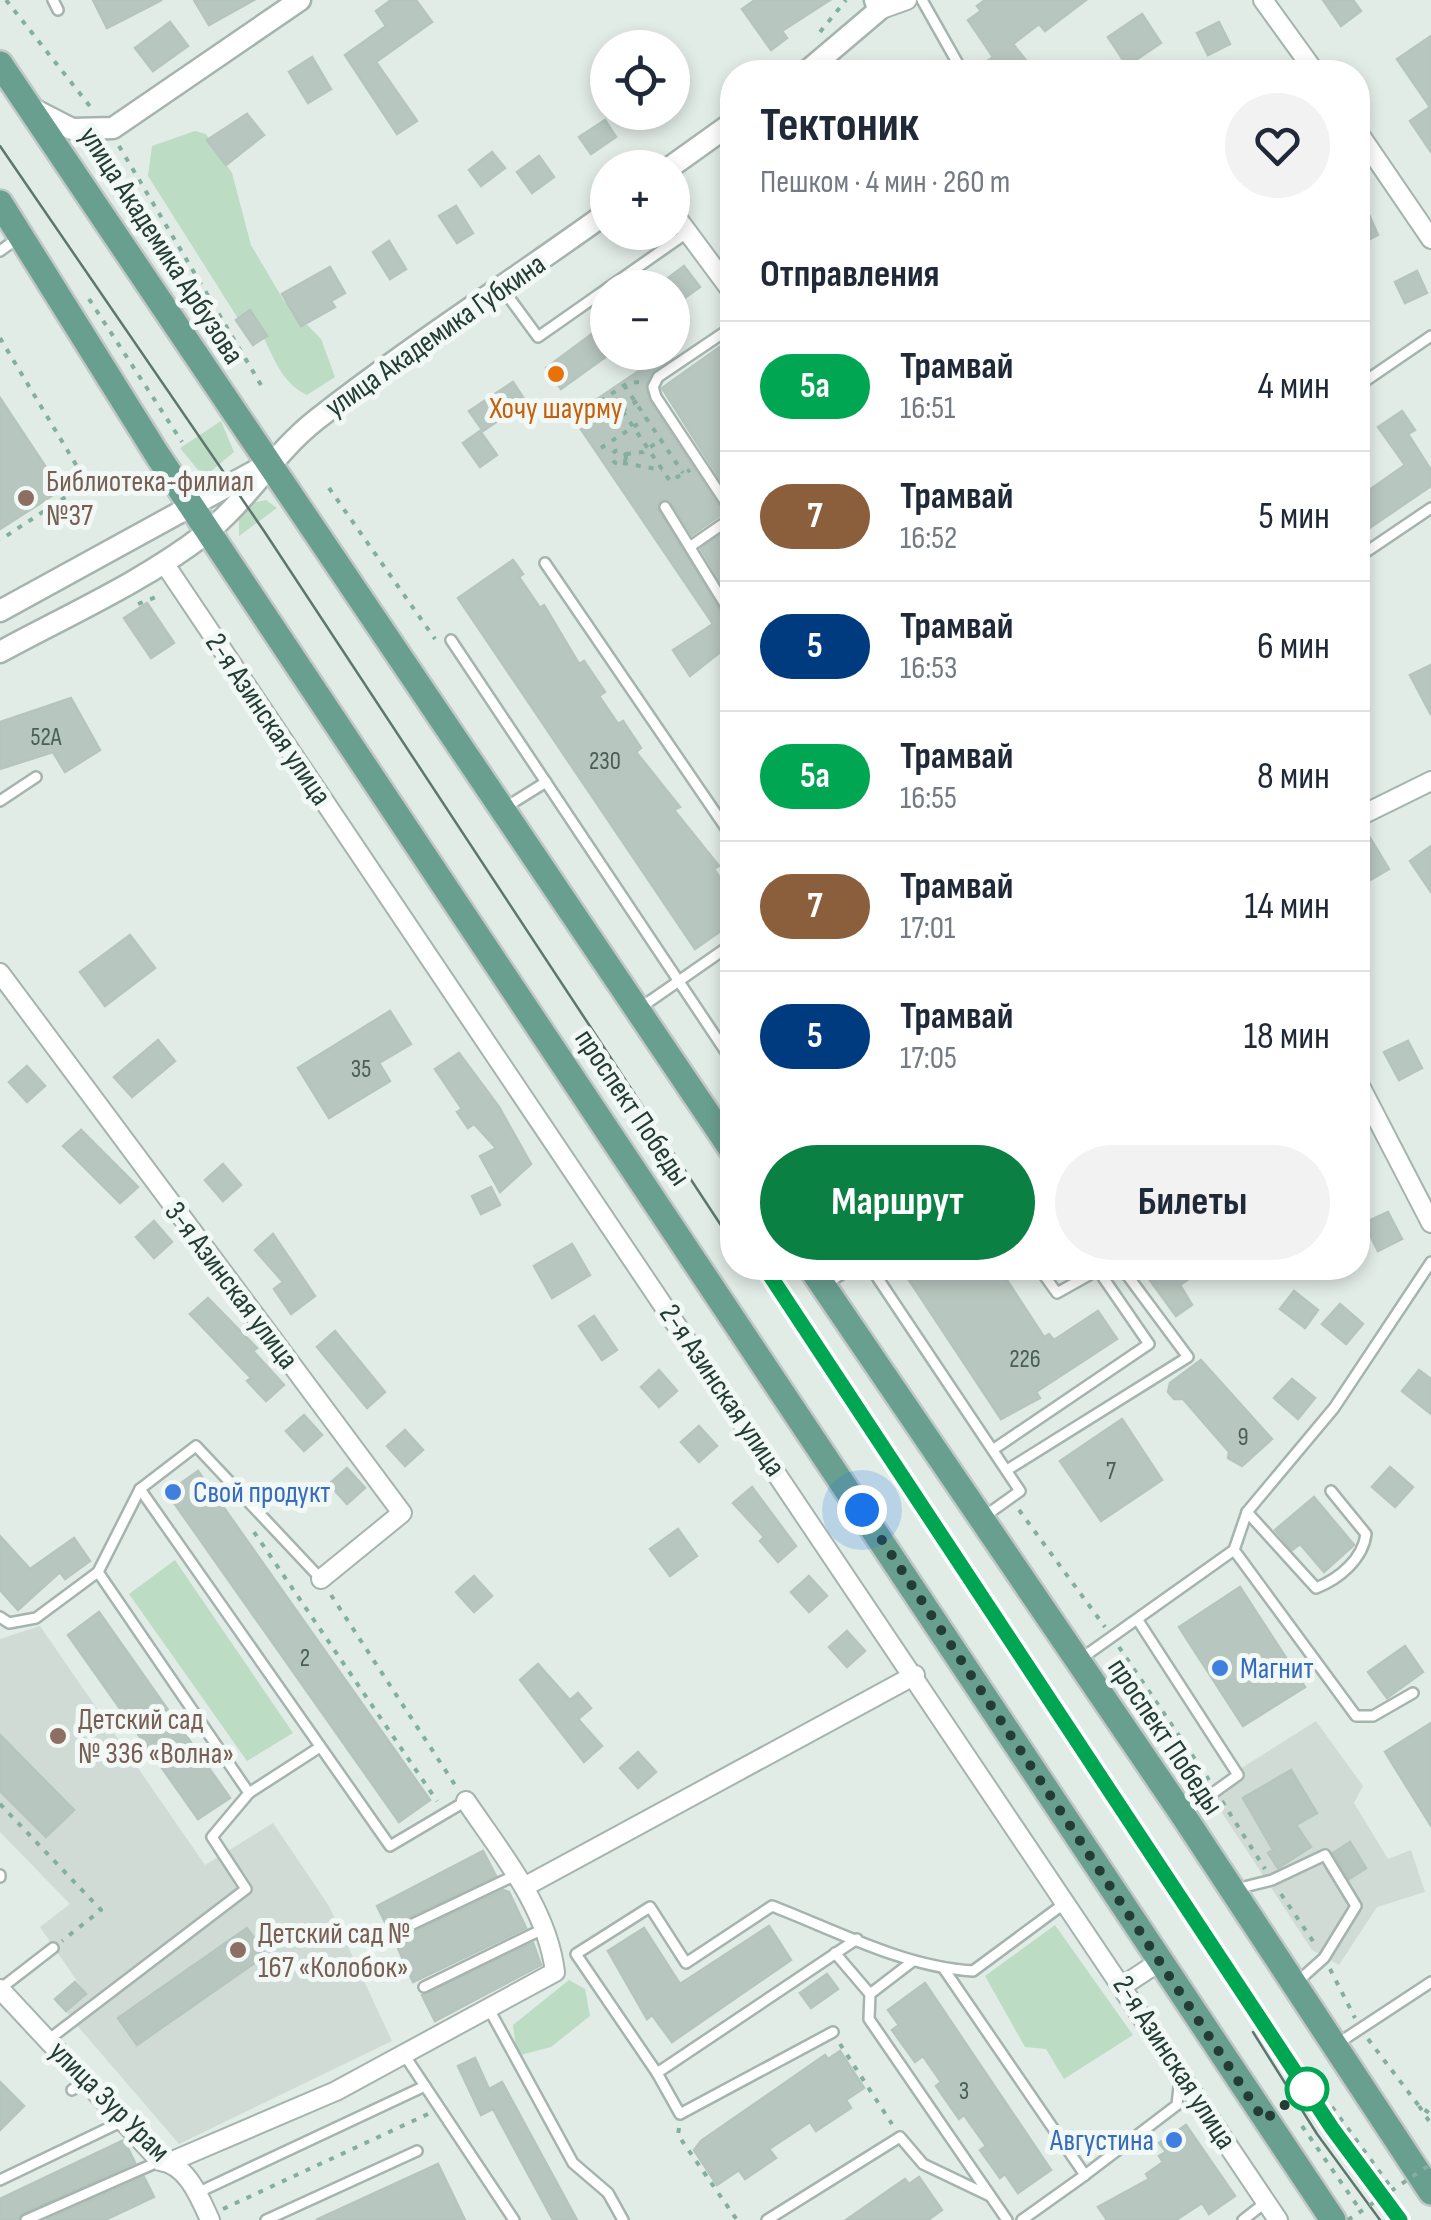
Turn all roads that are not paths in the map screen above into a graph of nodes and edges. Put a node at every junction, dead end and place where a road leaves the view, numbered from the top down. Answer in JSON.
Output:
{"nodes":[{"id":1,"x":300,"y":0,"type":"edge"},
{"id":2,"x":906,"y":0,"type":"edge"},
{"id":3,"x":922,"y":0,"type":"edge"},
{"id":4,"x":1263,"y":0,"type":"edge"},
{"id":5,"x":877,"y":5,"type":"edge"},
{"id":6,"x":819,"y":60,"type":"edge"},
{"id":7,"x":956,"y":60,"type":"edge"},
{"id":8,"x":1306,"y":60,"type":"edge"},
{"id":9,"x":0,"y":64,"type":"edge"},
{"id":10,"x":34,"y":109,"type":"junction"},
{"id":11,"x":720,"y":132,"type":"edge"},
{"id":12,"x":1370,"y":150,"type":"edge"},
{"id":13,"x":690,"y":153,"type":"edge"},
{"id":14,"x":0,"y":203,"type":"edge"},
{"id":15,"x":590,"y":225,"type":"edge"},
{"id":16,"x":690,"y":235,"type":"edge"},
{"id":17,"x":1431,"y":239,"type":"edge"},
{"id":18,"x":10,"y":244,"type":"edge"},
{"id":19,"x":662,"y":250,"type":"edge"},
{"id":20,"x":634,"y":270,"type":"edge"},
{"id":21,"x":720,"y":276,"type":"edge"},
{"id":22,"x":502,"y":288,"type":"junction"},
{"id":23,"x":590,"y":300,"type":"edge"},
{"id":24,"x":720,"y":335,"type":"edge"},
{"id":25,"x":1431,"y":336,"type":"edge"},
{"id":26,"x":1370,"y":378,"type":"edge"},
{"id":27,"x":268,"y":464,"type":"junction"},
{"id":28,"x":720,"y":496,"type":"edge"},
{"id":29,"x":190,"y":505,"type":"junction"},
{"id":30,"x":665,"y":508,"type":"dead end"},
{"id":31,"x":1431,"y":508,"type":"edge"},
{"id":32,"x":720,"y":524,"type":"edge"},
{"id":33,"x":208,"y":532,"type":"junction"},
{"id":34,"x":691,"y":546,"type":"junction"},
{"id":35,"x":1370,"y":549,"type":"edge"},
{"id":36,"x":164,"y":563,"type":"junction"},
{"id":37,"x":545,"y":563,"type":"dead end"},
{"id":38,"x":720,"y":596,"type":"edge"},
{"id":39,"x":0,"y":611,"type":"edge"},
{"id":40,"x":451,"y":640,"type":"dead end"},
{"id":41,"x":0,"y":652,"type":"edge"},
{"id":42,"x":36,"y":777,"type":"dead end"},
{"id":43,"x":1431,"y":781,"type":"edge"},
{"id":44,"x":546,"y":782,"type":"junction"},
{"id":45,"x":0,"y":801,"type":"edge"},
{"id":46,"x":502,"y":809,"type":"junction"},
{"id":47,"x":1370,"y":811,"type":"edge"},
{"id":48,"x":720,"y":819,"type":"edge"},
{"id":49,"x":720,"y":952,"type":"edge"},
{"id":50,"x":0,"y":973,"type":"edge"},
{"id":51,"x":679,"y":980,"type":"junction"},
{"id":52,"x":638,"y":1009,"type":"junction"},
{"id":53,"x":720,"y":1042,"type":"edge"},
{"id":54,"x":1370,"y":1105,"type":"edge"},
{"id":55,"x":720,"y":1132,"type":"edge"},
{"id":56,"x":1431,"y":1222,"type":"edge"},
{"id":57,"x":1431,"y":1262,"type":"edge"},
{"id":58,"x":820,"y":1280,"type":"edge"},
{"id":59,"x":880,"y":1280,"type":"edge"},
{"id":60,"x":1047,"y":1280,"type":"edge"},
{"id":61,"x":1080,"y":1280,"type":"edge"},
{"id":62,"x":1105,"y":1280,"type":"edge"},
{"id":63,"x":1131,"y":1280,"type":"edge"},
{"id":64,"x":994,"y":1449,"type":"junction"},
{"id":65,"x":1007,"y":1470,"type":"junction"},
{"id":66,"x":140,"y":1488,"type":"junction"},
{"id":67,"x":1330,"y":1491,"type":"dead end"},
{"id":68,"x":1247,"y":1512,"type":"junction"},
{"id":69,"x":981,"y":1519,"type":"junction"},
{"id":70,"x":1234,"y":1550,"type":"junction"},
{"id":71,"x":98,"y":1572,"type":"junction"},
{"id":72,"x":321,"y":1578,"type":"joint"},
{"id":73,"x":0,"y":1617,"type":"edge"},
{"id":74,"x":1139,"y":1622,"type":"junction"},
{"id":75,"x":1076,"y":1662,"type":"junction"},
{"id":76,"x":916,"y":1675,"type":"junction"},
{"id":77,"x":1413,"y":1693,"type":"dead end"},
{"id":78,"x":320,"y":1747,"type":"junction"},
{"id":79,"x":249,"y":1793,"type":"junction"},
{"id":80,"x":466,"y":1801,"type":"joint"},
{"id":81,"x":1182,"y":1815,"type":"junction"},
{"id":82,"x":520,"y":1881,"type":"junction"},
{"id":83,"x":1230,"y":1891,"type":"junction"},
{"id":84,"x":1067,"y":1901,"type":"junction"},
{"id":85,"x":544,"y":1929,"type":"junction"},
{"id":86,"x":398,"y":1930,"type":"dead end"},
{"id":87,"x":856,"y":1939,"type":"junction"},
{"id":88,"x":54,"y":1948,"type":"road end"},
{"id":89,"x":836,"y":1953,"type":"junction"},
{"id":90,"x":1162,"y":1960,"type":"junction"},
{"id":91,"x":914,"y":1961,"type":"junction"},
{"id":92,"x":944,"y":1970,"type":"junction"},
{"id":93,"x":1431,"y":1982,"type":"edge"},
{"id":94,"x":1124,"y":1984,"type":"junction"},
{"id":95,"x":1294,"y":1985,"type":"junction"},
{"id":96,"x":424,"y":1987,"type":"dead end"},
{"id":97,"x":0,"y":1989,"type":"edge"},
{"id":98,"x":870,"y":1994,"type":"junction"},
{"id":99,"x":488,"y":2008,"type":"junction"},
{"id":100,"x":832,"y":2032,"type":"road end"},
{"id":101,"x":48,"y":2040,"type":"junction"},
{"id":102,"x":1334,"y":2046,"type":"junction"},
{"id":103,"x":403,"y":2053,"type":"junction"},
{"id":104,"x":1181,"y":2070,"type":"junction"},
{"id":105,"x":657,"y":2072,"type":"junction"},
{"id":106,"x":424,"y":2086,"type":"junction"},
{"id":107,"x":123,"y":2121,"type":"junction"},
{"id":108,"x":417,"y":2151,"type":"dead end"},
{"id":109,"x":165,"y":2161,"type":"junction"},
{"id":110,"x":1085,"y":2175,"type":"junction"},
{"id":111,"x":0,"y":2180,"type":"edge"},
{"id":112,"x":1431,"y":2192,"type":"edge"},
{"id":113,"x":197,"y":2193,"type":"junction"},
{"id":114,"x":991,"y":2196,"type":"junction"},
{"id":115,"x":1266,"y":2202,"type":"junction"},
{"id":116,"x":212,"y":2216,"type":"edge"},
{"id":117,"x":26,"y":2220,"type":"edge"},
{"id":118,"x":266,"y":2220,"type":"edge"},
{"id":119,"x":514,"y":2220,"type":"edge"},
{"id":120,"x":623,"y":2220,"type":"edge"},
{"id":121,"x":767,"y":2220,"type":"edge"},
{"id":122,"x":1008,"y":2220,"type":"edge"},
{"id":123,"x":1022,"y":2220,"type":"edge"},
{"id":124,"x":1243,"y":2220,"type":"edge"},
{"id":125,"x":1278,"y":2220,"type":"edge"},
{"id":126,"x":1333,"y":2220,"type":"edge"}],
"edges":[{"from":1,"to":10,"type":"street"},
{"from":2,"to":5,"type":"street"},
{"from":3,"to":7,"type":"lane"},
{"from":4,"to":8,"type":"street"},
{"from":5,"to":6,"type":"street"},
{"from":9,"to":10,"type":"main road","name":"улица Академика Арбузова"},
{"from":10,"to":27,"type":"main road","name":"улица Академика Арбузова"},
{"from":11,"to":13,"type":"street"},
{"from":12,"to":17,"type":"street"},
{"from":14,"to":18,"type":"main road"},
{"from":15,"to":22,"type":"street","name":"улица Академика Губкина"},
{"from":16,"to":21,"type":"street"},
{"from":18,"to":29,"type":"main road"},
{"from":19,"to":20,"type":"lane"},
{"from":22,"to":23,"type":"lane"},
{"from":22,"to":27,"type":"street","name":"улица Академика Губкина"},
{"from":24,"to":28,"type":"lane"},
{"from":25,"to":26,"type":"lane"},
{"from":27,"to":29,"type":"street","name":"улица Академика Губкина"},
{"from":27,"to":33,"type":"street","name":"улица Академика Губкина"},
{"from":27,"to":46,"type":"main road","name":"проспект Победы"},
{"from":29,"to":33,"type":"main road"},
{"from":29,"to":39,"type":"street","name":"улица Академика Губкина"},
{"from":30,"to":34,"type":"lane"},
{"from":31,"to":35,"type":"lane"},
{"from":32,"to":34,"type":"lane"},
{"from":33,"to":36,"type":"street","name":"улица Академика Губкина"},
{"from":33,"to":90,"type":"main road","name":"проспект Победы"},
{"from":34,"to":38,"type":"lane"},
{"from":36,"to":41,"type":"street","name":"улица Академика Губкина"},
{"from":36,"to":76,"type":"street","name":"2-я Азинская улица"},
{"from":37,"to":48,"type":"lane"},
{"from":40,"to":44,"type":"lane"},
{"from":42,"to":45,"type":"lane"},
{"from":43,"to":47,"type":"street"},
{"from":44,"to":46,"type":"lane"},
{"from":44,"to":51,"type":"lane"},
{"from":46,"to":52,"type":"main road","name":"проспект Победы"},
{"from":49,"to":51,"type":"lane"},
{"from":50,"to":72,"type":"street","name":"3-я Азинская улица"},
{"from":51,"to":52,"type":"lane"},
{"from":51,"to":53,"type":"lane"},
{"from":52,"to":55,"type":"main road","name":"проспект Победы"},
{"from":54,"to":56,"type":"street"},
{"from":57,"to":68,"type":"lane"},
{"from":58,"to":69,"type":"main road","name":"проспект Победы"},
{"from":59,"to":64,"type":"lane"},
{"from":60,"to":61,"type":"lane"},
{"from":62,"to":64,"type":"lane"},
{"from":63,"to":65,"type":"lane"},
{"from":64,"to":65,"type":"lane"},
{"from":65,"to":69,"type":"lane"},
{"from":66,"to":71,"type":"lane"},
{"from":66,"to":72,"type":"lane"},
{"from":66,"to":78,"type":"lane"},
{"from":67,"to":68,"type":"lane"},
{"from":68,"to":70,"type":"lane"},
{"from":69,"to":75,"type":"main road","name":"проспект Победы"},
{"from":70,"to":74,"type":"lane"},
{"from":70,"to":77,"type":"lane"},
{"from":71,"to":73,"type":"lane"},
{"from":71,"to":79,"type":"lane"},
{"from":74,"to":75,"type":"lane"},
{"from":74,"to":81,"type":"lane"},
{"from":75,"to":81,"type":"main road","name":"проспект Победы"},
{"from":76,"to":82,"type":"street"},
{"from":76,"to":84,"type":"street","name":"2-я Азинская улица"},
{"from":78,"to":79,"type":"lane"},
{"from":78,"to":80,"type":"lane"},
{"from":79,"to":101,"type":"lane"},
{"from":80,"to":82,"type":"street"},
{"from":81,"to":83,"type":"main road","name":"проспект Победы"},
{"from":82,"to":85,"type":"street"},
{"from":82,"to":86,"type":"lane"},
{"from":83,"to":95,"type":"main road","name":"проспект Победы"},
{"from":83,"to":95,"type":"lane"},
{"from":84,"to":92,"type":"lane"},
{"from":84,"to":94,"type":"street","name":"2-я Азинская улица"},
{"from":85,"to":96,"type":"lane"},
{"from":85,"to":99,"type":"street"},
{"from":87,"to":89,"type":"lane"},
{"from":87,"to":91,"type":"lane"},
{"from":87,"to":105,"type":"lane"},
{"from":88,"to":97,"type":"lane"},
{"from":89,"to":98,"type":"lane"},
{"from":89,"to":105,"type":"lane"},
{"from":90,"to":94,"type":"street"},
{"from":90,"to":126,"type":"main road","name":"проспект Победы"},
{"from":91,"to":92,"type":"lane"},
{"from":91,"to":98,"type":"lane"},
{"from":92,"to":110,"type":"lane"},
{"from":93,"to":102,"type":"lane"},
{"from":94,"to":104,"type":"street","name":"2-я Азинская улица"},
{"from":95,"to":102,"type":"main road","name":"проспект Победы"},
{"from":97,"to":101,"type":"street","name":"улица Зур Урам"},
{"from":98,"to":114,"type":"lane"},
{"from":99,"to":103,"type":"street"},
{"from":99,"to":120,"type":"lane"},
{"from":100,"to":105,"type":"lane"},
{"from":101,"to":107,"type":"street","name":"улица Зур Урам"},
{"from":102,"to":112,"type":"main road","name":"проспект Победы"},
{"from":103,"to":106,"type":"lane"},
{"from":103,"to":109,"type":"street"},
{"from":104,"to":110,"type":"lane"},
{"from":104,"to":115,"type":"street","name":"2-я Азинская улица"},
{"from":106,"to":113,"type":"lane"},
{"from":106,"to":119,"type":"lane"},
{"from":107,"to":109,"type":"street","name":"улица Зур Урам"},
{"from":107,"to":111,"type":"lane"},
{"from":108,"to":118,"type":"lane"},
{"from":109,"to":113,"type":"street","name":"улица Зур Урам"},
{"from":109,"to":117,"type":"lane"},
{"from":110,"to":123,"type":"lane"},
{"from":113,"to":116,"type":"street","name":"улица Зур Урам"},
{"from":114,"to":121,"type":"lane"},
{"from":114,"to":122,"type":"lane"},
{"from":115,"to":124,"type":"lane"},
{"from":115,"to":125,"type":"street","name":"2-я Азинская улица"}]}
